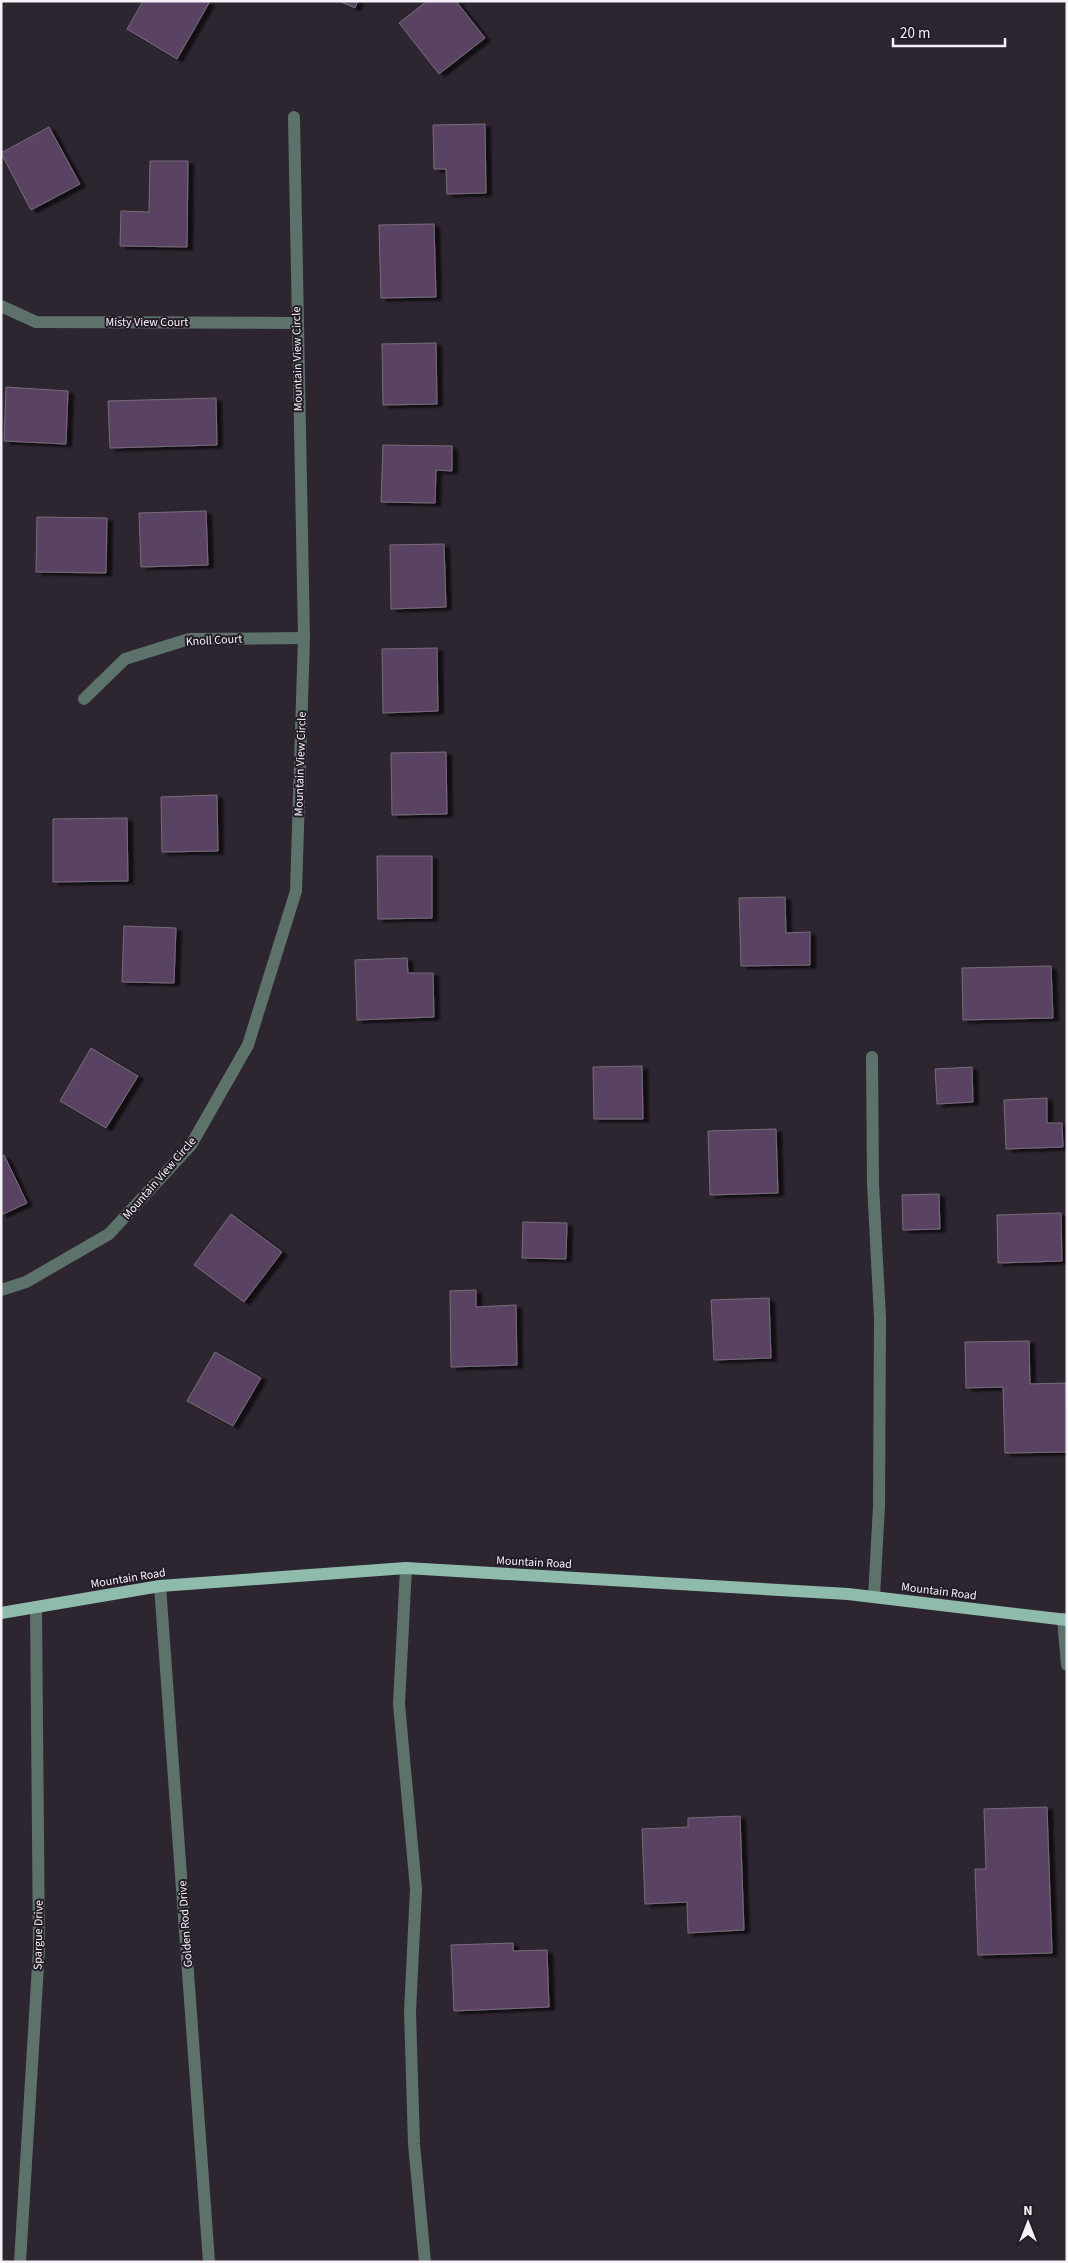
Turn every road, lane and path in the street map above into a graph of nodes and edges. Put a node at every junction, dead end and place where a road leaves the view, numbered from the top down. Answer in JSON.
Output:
{"nodes":[{"id":1,"x":294,"y":117,"type":"dead end"},
{"id":2,"x":1,"y":306,"type":"edge"},
{"id":3,"x":296,"y":323,"type":"junction"},
{"id":4,"x":304,"y":638,"type":"junction"},
{"id":5,"x":84,"y":699,"type":"dead end"},
{"id":6,"x":872,"y":1057,"type":"dead end"},
{"id":7,"x":1,"y":1290,"type":"edge"},
{"id":8,"x":406,"y":1568,"type":"junction"},
{"id":9,"x":160,"y":1586,"type":"junction"},
{"id":10,"x":874,"y":1597,"type":"junction"},
{"id":11,"x":36,"y":1607,"type":"junction"},
{"id":12,"x":1,"y":1613,"type":"edge"},
{"id":13,"x":1065,"y":1620,"type":"edge"},
{"id":14,"x":1067,"y":1665,"type":"edge"},
{"id":15,"x":20,"y":2262,"type":"edge"},
{"id":16,"x":209,"y":2262,"type":"edge"},
{"id":17,"x":425,"y":2262,"type":"edge"}],
"edges":[{"from":1,"to":3,"type":"street","name":"Mountain View Circle"},
{"from":2,"to":3,"type":"street","name":"Misty View Court"},
{"from":3,"to":4,"type":"street","name":"Mountain View Circle"},
{"from":4,"to":5,"type":"street","name":"Knoll Court"},
{"from":4,"to":7,"type":"street","name":"Mountain View Circle"},
{"from":6,"to":10,"type":"street"},
{"from":8,"to":9,"type":"main road","name":"Mountain Road"},
{"from":8,"to":10,"type":"main road","name":"Mountain Road"},
{"from":8,"to":17,"type":"street"},
{"from":9,"to":11,"type":"main road","name":"Mountain Road"},
{"from":9,"to":16,"type":"street","name":"Golden Rod Drive"},
{"from":10,"to":13,"type":"main road","name":"Mountain Road"},
{"from":11,"to":12,"type":"main road","name":"Mountain Road"},
{"from":11,"to":15,"type":"street","name":"Spargue Drive"},
{"from":13,"to":14,"type":"street"}]}
